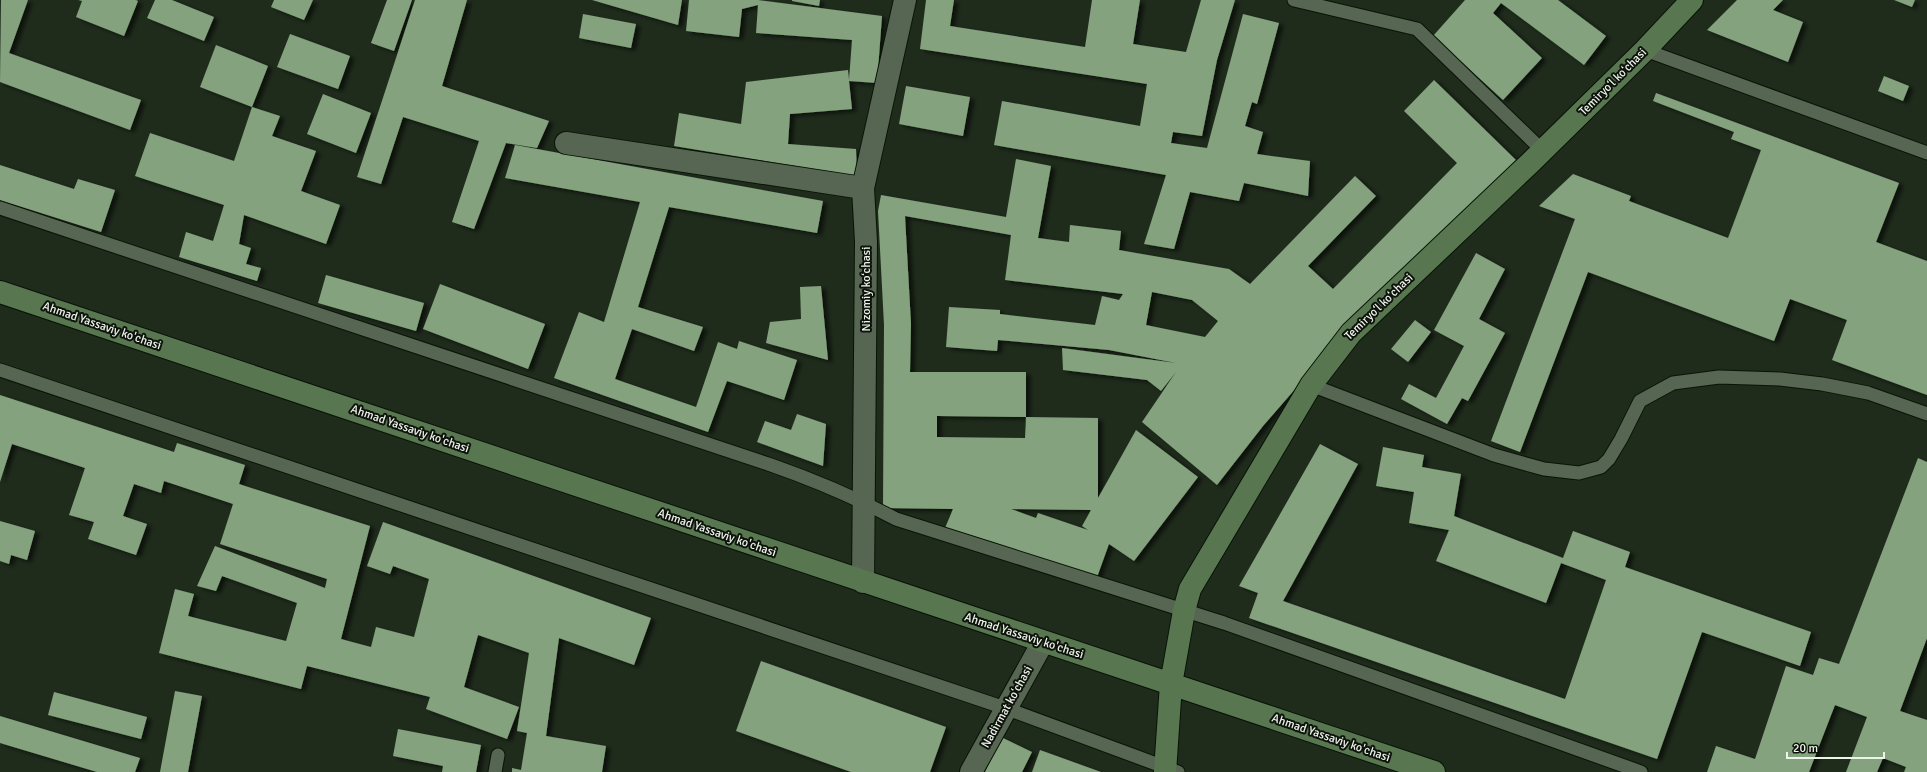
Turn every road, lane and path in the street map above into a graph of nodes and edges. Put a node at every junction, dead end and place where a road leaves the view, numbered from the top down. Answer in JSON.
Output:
{"nodes":[{"id":1,"x":904,"y":0,"type":"edge"},
{"id":2,"x":1294,"y":0,"type":"edge"},
{"id":3,"x":1692,"y":0,"type":"edge"},
{"id":4,"x":1645,"y":50,"type":"junction"},
{"id":5,"x":566,"y":143,"type":"dead end"},
{"id":6,"x":1543,"y":151,"type":"junction"},
{"id":7,"x":1927,"y":153,"type":"edge"},
{"id":8,"x":863,"y":188,"type":"junction"},
{"id":9,"x":0,"y":208,"type":"edge"},
{"id":10,"x":0,"y":292,"type":"edge"},
{"id":11,"x":0,"y":370,"type":"edge"},
{"id":12,"x":1311,"y":385,"type":"junction"},
{"id":13,"x":1927,"y":414,"type":"edge"},
{"id":14,"x":864,"y":503,"type":"junction"},
{"id":15,"x":863,"y":582,"type":"junction"},
{"id":16,"x":1184,"y":611,"type":"junction"},
{"id":17,"x":1043,"y":642,"type":"junction"},
{"id":18,"x":1171,"y":684,"type":"junction"},
{"id":19,"x":1005,"y":708,"type":"junction"},
{"id":20,"x":498,"y":755,"type":"dead end"},
{"id":21,"x":1170,"y":771,"type":"edge"},
{"id":22,"x":496,"y":772,"type":"edge"},
{"id":23,"x":971,"y":772,"type":"edge"},
{"id":24,"x":1434,"y":772,"type":"edge"},
{"id":25,"x":1641,"y":772,"type":"edge"}],
"edges":[{"from":1,"to":8,"type":"street","name":"Nizomiy koʻchasi"},
{"from":2,"to":6,"type":"lane"},
{"from":3,"to":4,"type":"main road","name":"Temiryoʻl koʻchasi"},
{"from":4,"to":6,"type":"main road","name":"Temiryoʻl koʻchasi"},
{"from":4,"to":7,"type":"lane"},
{"from":5,"to":8,"type":"street"},
{"from":6,"to":12,"type":"main road","name":"Temiryoʻl koʻchasi"},
{"from":8,"to":14,"type":"street","name":"Nizomiy koʻchasi"},
{"from":9,"to":14,"type":"lane"},
{"from":10,"to":15,"type":"main road","name":"Ahmad Yassaviy ko'chasi"},
{"from":11,"to":19,"type":"lane"},
{"from":12,"to":13,"type":"lane"},
{"from":12,"to":16,"type":"main road","name":"Temiryoʻl koʻchasi"},
{"from":14,"to":15,"type":"street","name":"Nizomiy koʻchasi"},
{"from":14,"to":16,"type":"lane"},
{"from":15,"to":17,"type":"main road","name":"Ahmad Yassaviy ko'chasi"},
{"from":16,"to":18,"type":"main road","name":"Temiryoʻl koʻchasi"},
{"from":16,"to":25,"type":"lane"},
{"from":17,"to":18,"type":"main road","name":"Ahmad Yassaviy ko'chasi"},
{"from":17,"to":19,"type":"street","name":"Nadirmat koʻchasi"},
{"from":18,"to":21,"type":"main road"},
{"from":18,"to":24,"type":"main road","name":"Ahmad Yassaviy ko'chasi"},
{"from":19,"to":21,"type":"lane"},
{"from":19,"to":23,"type":"street","name":"Nadirmat koʻchasi"},
{"from":20,"to":22,"type":"lane"}]}
